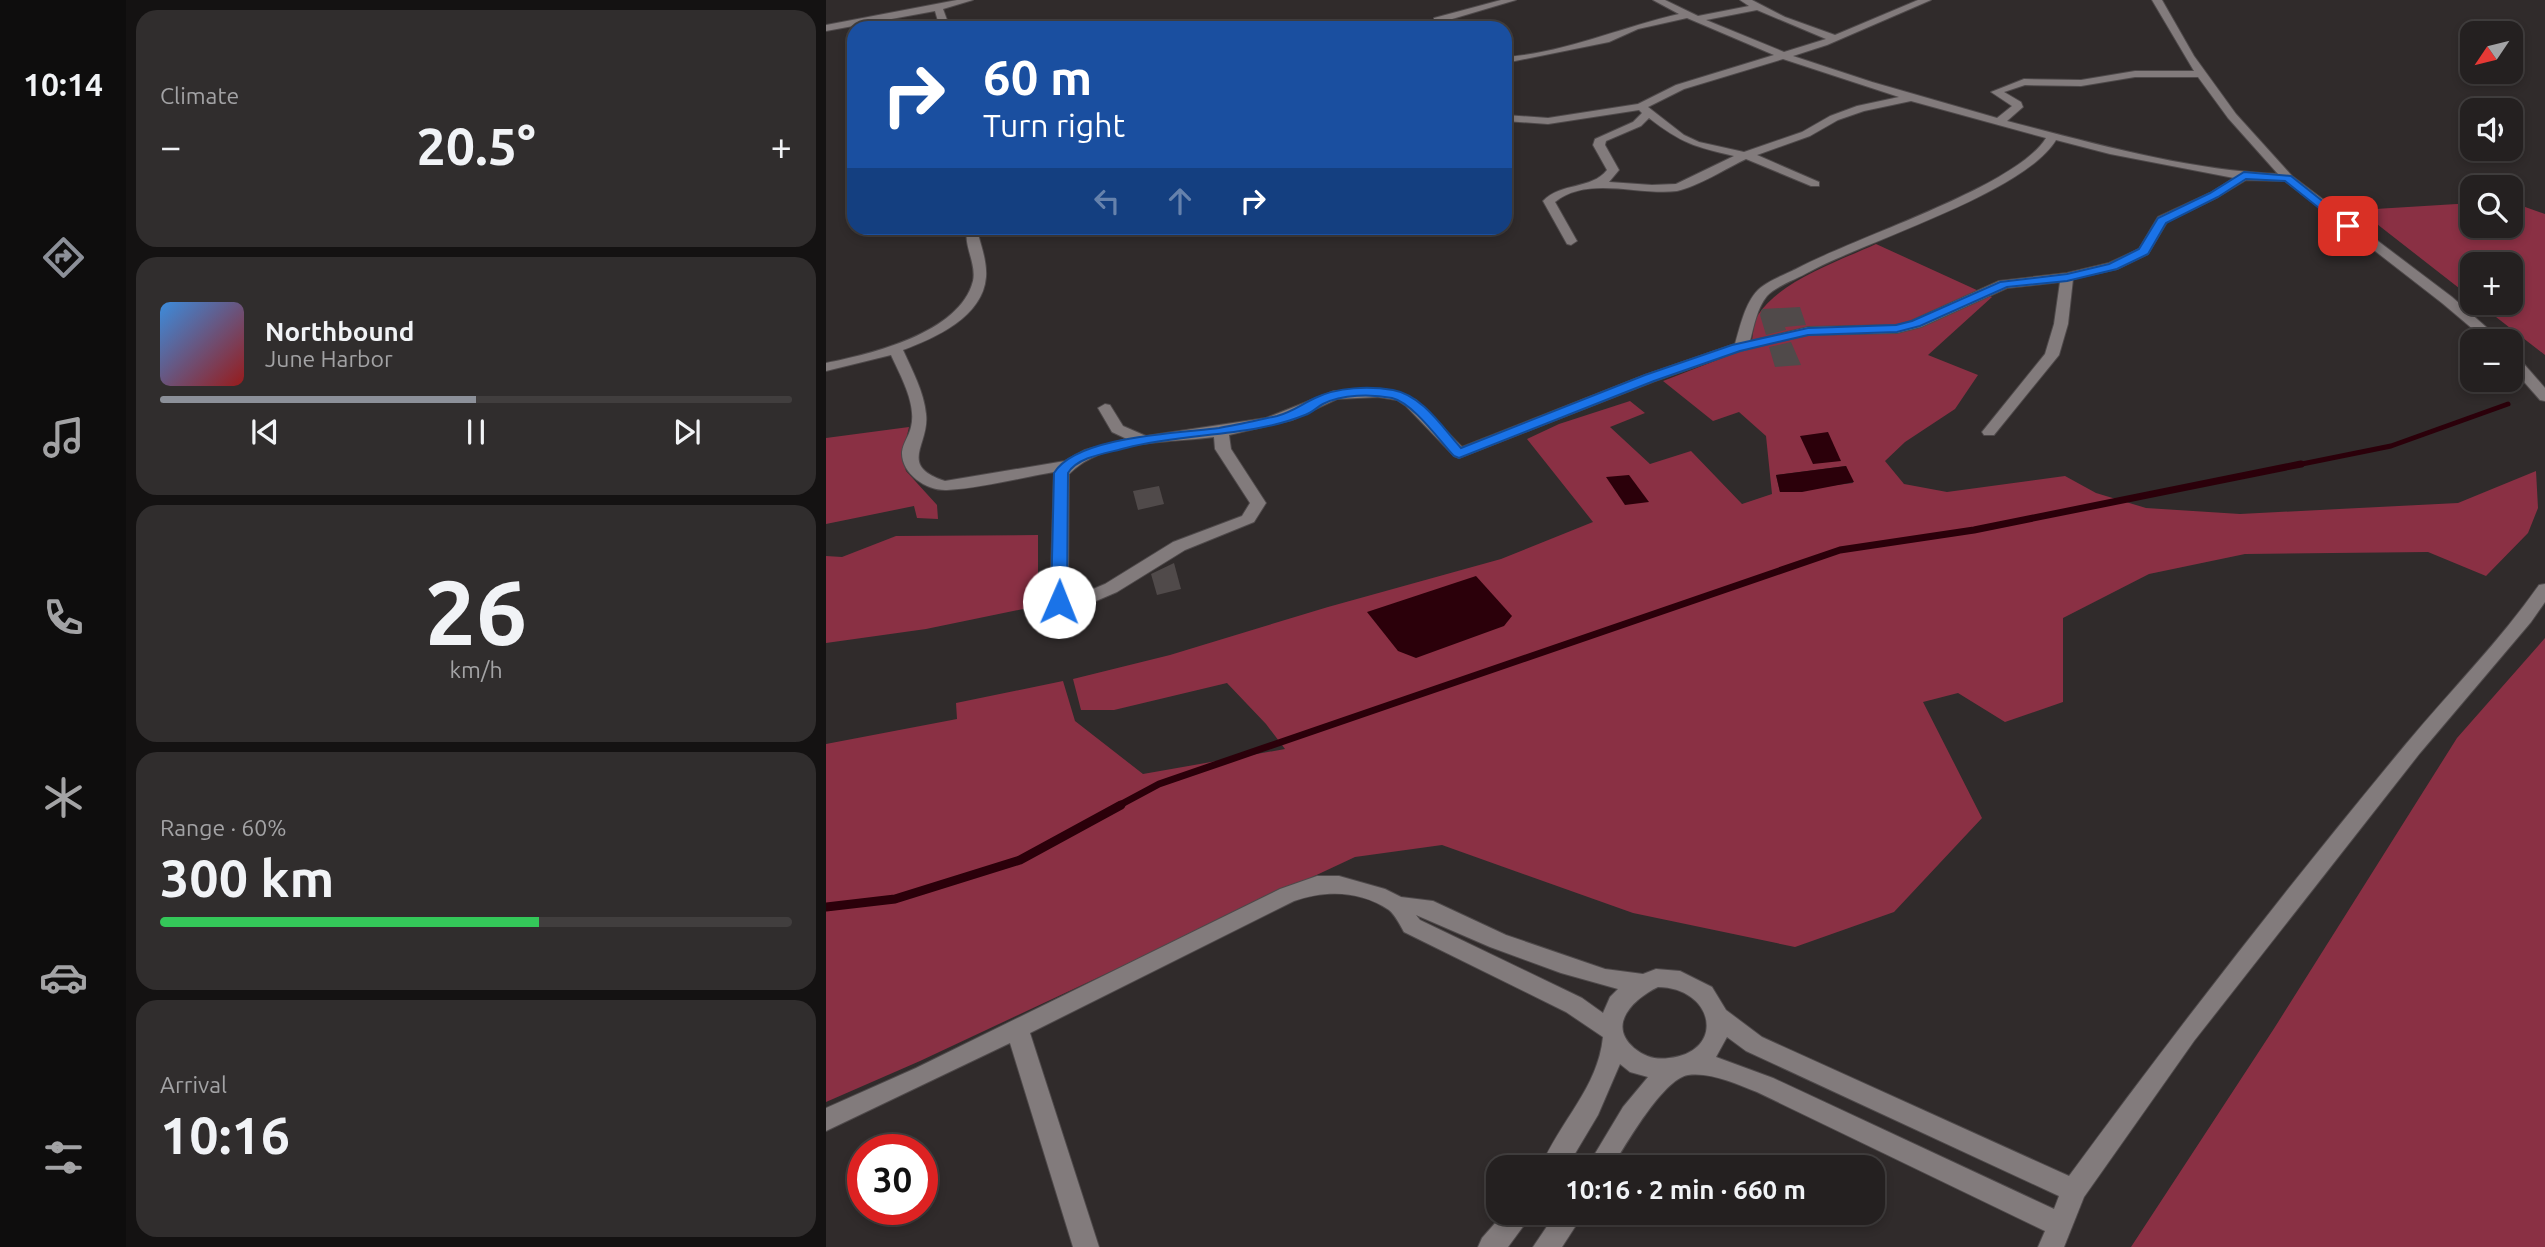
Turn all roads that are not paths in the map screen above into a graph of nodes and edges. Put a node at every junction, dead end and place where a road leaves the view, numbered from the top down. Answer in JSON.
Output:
{"nodes":[{"id":1,"x":968,"y":0,"type":"edge"},
{"id":2,"x":1511,"y":0,"type":"edge"},
{"id":3,"x":1658,"y":0,"type":"edge"},
{"id":4,"x":1745,"y":0,"type":"edge"},
{"id":5,"x":1926,"y":0,"type":"edge"},
{"id":6,"x":2157,"y":0,"type":"edge"},
{"id":7,"x":1756,"y":7,"type":"junction"},
{"id":8,"x":938,"y":8,"type":"junction"},
{"id":9,"x":1691,"y":17,"type":"junction"},
{"id":10,"x":865,"y":21,"type":"edge"},
{"id":11,"x":943,"y":21,"type":"edge"},
{"id":12,"x":1437,"y":21,"type":"edge"},
{"id":13,"x":847,"y":24,"type":"edge"},
{"id":14,"x":826,"y":28,"type":"edge"},
{"id":15,"x":1813,"y":29,"type":"junction"},
{"id":16,"x":1850,"y":31,"type":"junction"},
{"id":17,"x":1834,"y":38,"type":"junction"},
{"id":18,"x":1783,"y":54,"type":"junction"},
{"id":19,"x":1512,"y":60,"type":"edge"},
{"id":20,"x":2201,"y":74,"type":"junction"},
{"id":21,"x":1912,"y":99,"type":"junction"},
{"id":22,"x":1645,"y":110,"type":"junction"},
{"id":23,"x":1512,"y":118,"type":"edge"},
{"id":24,"x":1999,"y":122,"type":"junction"},
{"id":25,"x":2052,"y":138,"type":"junction"},
{"id":26,"x":1744,"y":156,"type":"junction"},
{"id":27,"x":2244,"y":176,"type":"junction"},
{"id":28,"x":2288,"y":178,"type":"junction"},
{"id":29,"x":1596,"y":184,"type":"junction"},
{"id":30,"x":1815,"y":184,"type":"dead end"},
{"id":31,"x":972,"y":235,"type":"edge"},
{"id":32,"x":1571,"y":241,"type":"dead end"},
{"id":33,"x":2067,"y":277,"type":"junction"},
{"id":34,"x":2481,"y":329,"type":"edge"},
{"id":35,"x":1741,"y":347,"type":"junction"},
{"id":36,"x":896,"y":350,"type":"junction"},
{"id":37,"x":826,"y":367,"type":"edge"},
{"id":38,"x":2523,"y":372,"type":"edge"},
{"id":39,"x":2545,"y":397,"type":"edge"},
{"id":40,"x":1105,"y":408,"type":"dead end"},
{"id":41,"x":1221,"y":432,"type":"junction"},
{"id":42,"x":1989,"y":432,"type":"dead end"},
{"id":43,"x":1142,"y":440,"type":"junction"},
{"id":44,"x":1066,"y":465,"type":"junction"},
{"id":45,"x":2545,"y":589,"type":"edge"},
{"id":46,"x":1398,"y":905,"type":"junction"},
{"id":47,"x":1641,"y":982,"type":"junction"},
{"id":48,"x":1717,"y":1016,"type":"junction"},
{"id":49,"x":1017,"y":1029,"type":"junction"},
{"id":50,"x":1612,"y":1036,"type":"junction"},
{"id":51,"x":1681,"y":1067,"type":"junction"},
{"id":52,"x":826,"y":1120,"type":"edge"},
{"id":53,"x":1560,"y":1155,"type":"edge"},
{"id":54,"x":1606,"y":1155,"type":"edge"},
{"id":55,"x":2074,"y":1189,"type":"junction"},
{"id":56,"x":1510,"y":1225,"type":"edge"},
{"id":57,"x":1562,"y":1225,"type":"edge"},
{"id":58,"x":2056,"y":1236,"type":"edge"},
{"id":59,"x":1086,"y":1247,"type":"edge"},
{"id":60,"x":1491,"y":1247,"type":"edge"},
{"id":61,"x":1546,"y":1247,"type":"edge"}],
"edges":[{"from":1,"to":8,"type":"street"},
{"from":2,"to":12,"type":"street"},
{"from":3,"to":9,"type":"street"},
{"from":4,"to":7,"type":"street"},
{"from":5,"to":16,"type":"street"},
{"from":6,"to":20,"type":"street"},
{"from":7,"to":9,"type":"street"},
{"from":7,"to":15,"type":"street"},
{"from":8,"to":10,"type":"street"},
{"from":8,"to":11,"type":"street"},
{"from":9,"to":18,"type":"street"},
{"from":9,"to":19,"type":"street"},
{"from":13,"to":14,"type":"street"},
{"from":15,"to":16,"type":"street"},
{"from":15,"to":17,"type":"street"},
{"from":16,"to":17,"type":"street"},
{"from":17,"to":18,"type":"street"},
{"from":18,"to":21,"type":"street"},
{"from":18,"to":22,"type":"street"},
{"from":20,"to":24,"type":"street"},
{"from":20,"to":28,"type":"street"},
{"from":21,"to":24,"type":"street"},
{"from":21,"to":26,"type":"street"},
{"from":22,"to":23,"type":"street"},
{"from":22,"to":26,"type":"street"},
{"from":22,"to":29,"type":"street"},
{"from":24,"to":25,"type":"street"},
{"from":25,"to":27,"type":"street"},
{"from":25,"to":35,"type":"street"},
{"from":26,"to":29,"type":"street"},
{"from":26,"to":30,"type":"street"},
{"from":27,"to":28,"type":"street"},
{"from":27,"to":33,"type":"street"},
{"from":28,"to":34,"type":"street"},
{"from":29,"to":32,"type":"street"},
{"from":31,"to":36,"type":"street"},
{"from":33,"to":35,"type":"street"},
{"from":33,"to":42,"type":"street"},
{"from":35,"to":41,"type":"street"},
{"from":36,"to":37,"type":"street"},
{"from":36,"to":44,"type":"street"},
{"from":38,"to":39,"type":"street"},
{"from":40,"to":43,"type":"street"},
{"from":41,"to":43,"type":"street"},
{"from":41,"to":44,"type":"street"},
{"from":43,"to":44,"type":"street"},
{"from":45,"to":55,"type":"street"},
{"from":46,"to":47,"type":"street"},
{"from":46,"to":49,"type":"street"},
{"from":46,"to":50,"type":"street"},
{"from":47,"to":48,"type":"street"},
{"from":47,"to":50,"type":"street"},
{"from":48,"to":51,"type":"street"},
{"from":48,"to":55,"type":"street"},
{"from":49,"to":52,"type":"street"},
{"from":49,"to":59,"type":"street"},
{"from":50,"to":51,"type":"street"},
{"from":50,"to":53,"type":"street"},
{"from":51,"to":54,"type":"street"},
{"from":51,"to":58,"type":"street"},
{"from":55,"to":58,"type":"street"},
{"from":56,"to":60,"type":"street"},
{"from":57,"to":61,"type":"street"}]}
